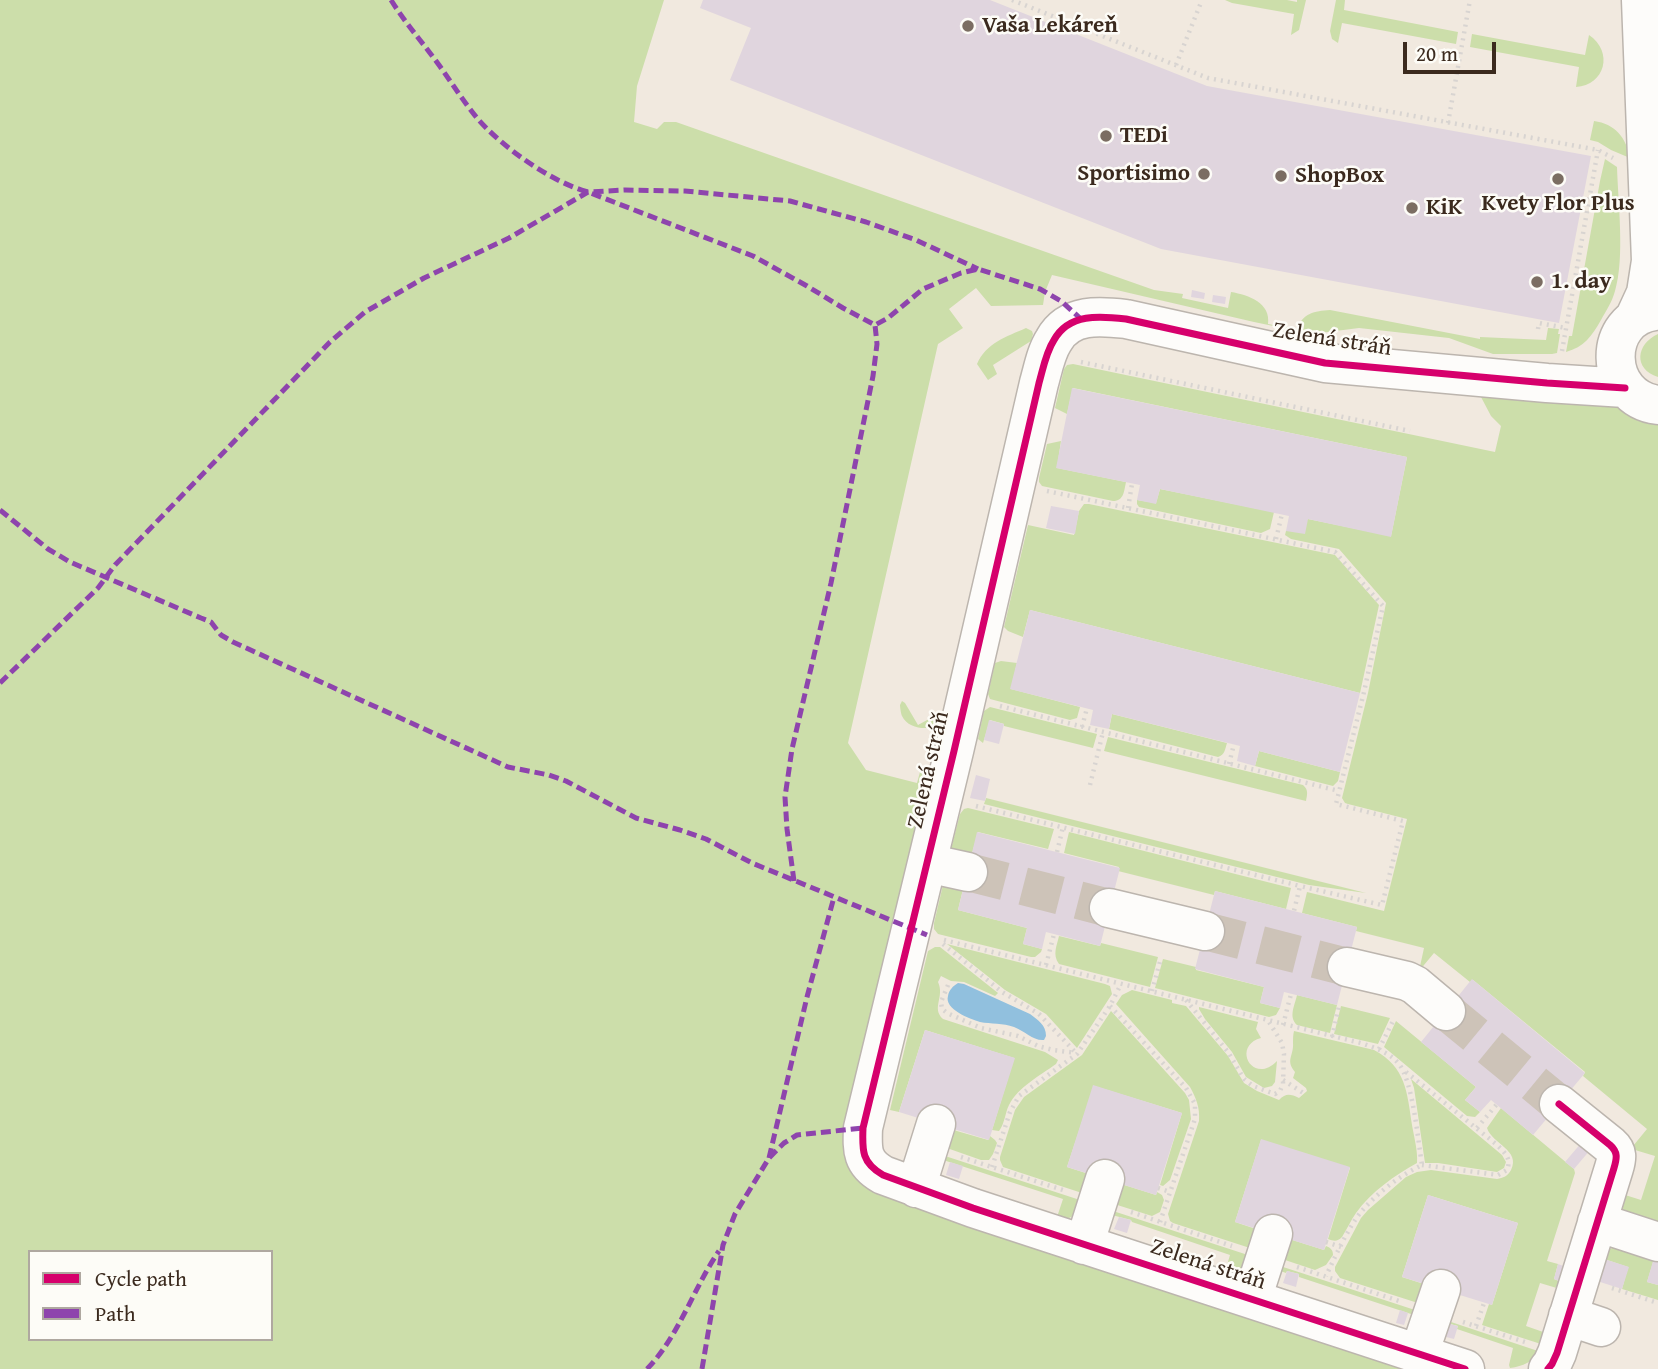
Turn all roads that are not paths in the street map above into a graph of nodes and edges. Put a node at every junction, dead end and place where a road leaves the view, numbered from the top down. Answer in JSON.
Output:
{"nodes":[{"id":1,"x":1641,"y":0,"type":"edge"},
{"id":2,"x":1652,"y":113,"type":"edge"},
{"id":3,"x":1655,"y":268,"type":"edge"},
{"id":4,"x":1636,"y":325,"type":"edge"},
{"id":5,"x":1554,"y":369,"type":"junction"},
{"id":6,"x":1642,"y":396,"type":"edge"},
{"id":7,"x":927,"y":863,"type":"junction"},
{"id":8,"x":968,"y":872,"type":"tunnel mouth"},
{"id":9,"x":1109,"y":908,"type":"tunnel mouth"},
{"id":10,"x":1205,"y":931,"type":"tunnel mouth"},
{"id":11,"x":1347,"y":967,"type":"tunnel mouth"},
{"id":12,"x":1446,"y":1011,"type":"tunnel mouth"},
{"id":13,"x":1559,"y":1104,"type":"tunnel mouth"},
{"id":14,"x":933,"y":1135,"type":"road end"},
{"id":15,"x":916,"y":1188,"type":"junction"},
{"id":16,"x":1101,"y":1190,"type":"road end"},
{"id":17,"x":1597,"y":1223,"type":"junction"},
{"id":18,"x":1658,"y":1242,"type":"edge"},
{"id":19,"x":1084,"y":1245,"type":"junction"},
{"id":20,"x":1269,"y":1245,"type":"road end"},
{"id":21,"x":1252,"y":1299,"type":"junction"},
{"id":22,"x":1436,"y":1301,"type":"road end"},
{"id":23,"x":1419,"y":1354,"type":"junction"},
{"id":24,"x":1552,"y":1361,"type":"edge"},
{"id":25,"x":1465,"y":1369,"type":"edge"}],
"edges":[{"from":1,"to":2,"type":"street"},
{"from":2,"to":3,"type":"street"},
{"from":3,"to":4,"type":"street"},
{"from":4,"to":5,"type":"street"},
{"from":4,"to":6,"type":"street","name":"Zelená stráň"},
{"from":5,"to":6,"type":"street","name":"Zelená stráň"},
{"from":5,"to":7,"type":"street","name":"Zelená stráň"},
{"from":7,"to":8,"type":"street","name":"Zelená stráň"},
{"from":7,"to":15,"type":"street","name":"Zelená stráň"},
{"from":9,"to":10,"type":"street"},
{"from":11,"to":12,"type":"street"},
{"from":13,"to":17,"type":"street"},
{"from":14,"to":15,"type":"street"},
{"from":15,"to":19,"type":"street","name":"Zelená stráň"},
{"from":16,"to":19,"type":"street"},
{"from":17,"to":18,"type":"street"},
{"from":17,"to":24,"type":"street"},
{"from":19,"to":21,"type":"street","name":"Zelená stráň"},
{"from":20,"to":21,"type":"street"},
{"from":21,"to":23,"type":"street","name":"Zelená stráň"},
{"from":22,"to":23,"type":"street"},
{"from":23,"to":25,"type":"street","name":"Zelená stráň"}]}
